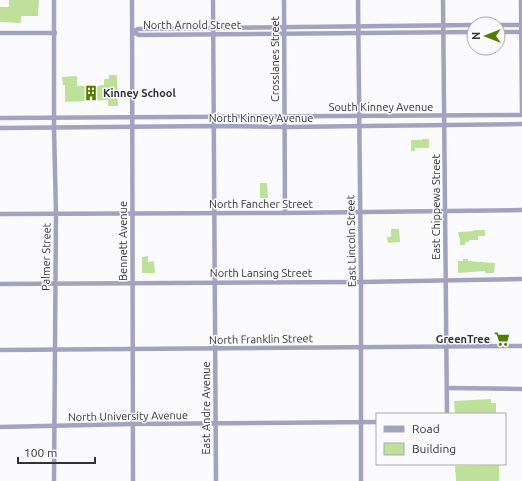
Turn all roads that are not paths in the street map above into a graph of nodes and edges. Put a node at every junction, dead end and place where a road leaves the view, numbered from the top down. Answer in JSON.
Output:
{"nodes":[{"id":1,"x":54,"y":0,"type":"edge"},
{"id":2,"x":132,"y":0,"type":"edge"},
{"id":3,"x":213,"y":0,"type":"edge"},
{"id":4,"x":284,"y":0,"type":"edge"},
{"id":5,"x":358,"y":0,"type":"edge"},
{"id":6,"x":443,"y":0,"type":"edge"},
{"id":7,"x":520,"y":0,"type":"edge"},
{"id":8,"x":466,"y":25,"type":"edge"},
{"id":9,"x":506,"y":25,"type":"edge"},
{"id":10,"x":521,"y":25,"type":"edge"},
{"id":11,"x":443,"y":26,"type":"junction"},
{"id":12,"x":213,"y":27,"type":"junction"},
{"id":13,"x":284,"y":27,"type":"junction"},
{"id":14,"x":358,"y":27,"type":"junction"},
{"id":15,"x":133,"y":32,"type":"junction"},
{"id":16,"x":466,"y":32,"type":"edge"},
{"id":17,"x":506,"y":32,"type":"edge"},
{"id":18,"x":521,"y":32,"type":"edge"},
{"id":19,"x":0,"y":33,"type":"edge"},
{"id":20,"x":55,"y":33,"type":"junction"},
{"id":21,"x":443,"y":33,"type":"junction"},
{"id":22,"x":284,"y":34,"type":"junction"},
{"id":23,"x":358,"y":34,"type":"junction"},
{"id":24,"x":214,"y":35,"type":"junction"},
{"id":25,"x":522,"y":114,"type":"edge"},
{"id":26,"x":444,"y":115,"type":"junction"},
{"id":27,"x":359,"y":116,"type":"junction"},
{"id":28,"x":132,"y":117,"type":"junction"},
{"id":29,"x":213,"y":117,"type":"junction"},
{"id":30,"x":285,"y":117,"type":"junction"},
{"id":31,"x":0,"y":118,"type":"edge"},
{"id":32,"x":55,"y":118,"type":"junction"},
{"id":33,"x":522,"y":124,"type":"edge"},
{"id":34,"x":444,"y":125,"type":"junction"},
{"id":35,"x":214,"y":126,"type":"junction"},
{"id":36,"x":359,"y":126,"type":"junction"},
{"id":37,"x":285,"y":127,"type":"junction"},
{"id":38,"x":0,"y":128,"type":"edge"},
{"id":39,"x":54,"y":128,"type":"junction"},
{"id":40,"x":133,"y":128,"type":"junction"},
{"id":41,"x":522,"y":210,"type":"edge"},
{"id":42,"x":445,"y":211,"type":"junction"},
{"id":43,"x":359,"y":212,"type":"junction"},
{"id":44,"x":56,"y":213,"type":"junction"},
{"id":45,"x":215,"y":213,"type":"junction"},
{"id":46,"x":285,"y":213,"type":"junction"},
{"id":47,"x":0,"y":214,"type":"edge"},
{"id":48,"x":132,"y":214,"type":"junction"},
{"id":49,"x":522,"y":279,"type":"edge"},
{"id":50,"x":445,"y":281,"type":"junction"},
{"id":51,"x":215,"y":282,"type":"junction"},
{"id":52,"x":361,"y":282,"type":"junction"},
{"id":53,"x":0,"y":284,"type":"edge"},
{"id":54,"x":55,"y":284,"type":"junction"},
{"id":55,"x":132,"y":284,"type":"junction"},
{"id":56,"x":522,"y":346,"type":"edge"},
{"id":57,"x":360,"y":347,"type":"junction"},
{"id":58,"x":447,"y":347,"type":"junction"},
{"id":59,"x":133,"y":349,"type":"junction"},
{"id":60,"x":216,"y":349,"type":"junction"},
{"id":61,"x":0,"y":350,"type":"edge"},
{"id":62,"x":54,"y":350,"type":"junction"},
{"id":63,"x":447,"y":388,"type":"junction"},
{"id":64,"x":522,"y":388,"type":"edge"},
{"id":65,"x":447,"y":413,"type":"edge"},
{"id":66,"x":361,"y":422,"type":"junction"},
{"id":67,"x":376,"y":422,"type":"edge"},
{"id":68,"x":215,"y":423,"type":"junction"},
{"id":69,"x":133,"y":424,"type":"junction"},
{"id":70,"x":54,"y":426,"type":"junction"},
{"id":71,"x":0,"y":427,"type":"edge"},
{"id":72,"x":54,"y":481,"type":"edge"},
{"id":73,"x":133,"y":481,"type":"edge"},
{"id":74,"x":216,"y":481,"type":"edge"},
{"id":75,"x":361,"y":481,"type":"edge"}],
"edges":[{"from":1,"to":20,"type":"street","name":"Palmer Street"},
{"from":2,"to":15,"type":"street","name":"Bennett Avenue"},
{"from":3,"to":12,"type":"street","name":"East Andre Avenue"},
{"from":4,"to":13,"type":"street","name":"Crosslanes Street"},
{"from":5,"to":14,"type":"street","name":"East Lincoln Street"},
{"from":6,"to":11,"type":"street","name":"East Chippewa Street"},
{"from":7,"to":10,"type":"street"},
{"from":8,"to":11,"type":"street","name":"North Arnold Street"},
{"from":9,"to":10,"type":"street"},
{"from":10,"to":18,"type":"street"},
{"from":11,"to":14,"type":"street","name":"North Arnold Street"},
{"from":11,"to":21,"type":"street","name":"East Chippewa Street"},
{"from":12,"to":13,"type":"street","name":"North Arnold Street"},
{"from":12,"to":15,"type":"street","name":"North Arnold Street"},
{"from":12,"to":24,"type":"street","name":"East Andre Avenue"},
{"from":13,"to":14,"type":"street","name":"North Arnold Street"},
{"from":13,"to":22,"type":"street","name":"Crosslanes Street"},
{"from":14,"to":23,"type":"street","name":"East Lincoln Street"},
{"from":15,"to":24,"type":"street","name":"North Arnold Street"},
{"from":15,"to":28,"type":"street","name":"Bennett Avenue"},
{"from":16,"to":21,"type":"street","name":"North Arnold Street"},
{"from":17,"to":18,"type":"street"},
{"from":18,"to":25,"type":"street"},
{"from":19,"to":20,"type":"street"},
{"from":20,"to":32,"type":"street","name":"Palmer Street"},
{"from":21,"to":23,"type":"street","name":"North Arnold Street"},
{"from":21,"to":26,"type":"street","name":"East Chippewa Street"},
{"from":22,"to":23,"type":"street","name":"North Arnold Street"},
{"from":22,"to":24,"type":"street","name":"North Arnold Street"},
{"from":22,"to":30,"type":"street","name":"Crosslanes Street"},
{"from":23,"to":27,"type":"street","name":"East Lincoln Street"},
{"from":24,"to":29,"type":"street","name":"East Andre Avenue"},
{"from":25,"to":26,"type":"street","name":"South Kinney Avenue"},
{"from":26,"to":27,"type":"street","name":"South Kinney Avenue"},
{"from":26,"to":34,"type":"street","name":"East Chippewa Street"},
{"from":27,"to":30,"type":"street","name":"South Kinney Avenue"},
{"from":27,"to":36,"type":"street","name":"East Lincoln Street"},
{"from":28,"to":29,"type":"street","name":"South Kinney Avenue"},
{"from":28,"to":32,"type":"street","name":"South Kinney Avenue"},
{"from":28,"to":40,"type":"street","name":"Bennett Avenue"},
{"from":29,"to":30,"type":"street","name":"South Kinney Avenue"},
{"from":29,"to":35,"type":"street","name":"East Andre Avenue"},
{"from":30,"to":37,"type":"street","name":"Crosslanes Street"},
{"from":31,"to":32,"type":"street","name":"South Kinney Avenue"},
{"from":32,"to":39,"type":"street","name":"Palmer Street"},
{"from":33,"to":34,"type":"street","name":"North Kinney Avenue"},
{"from":34,"to":36,"type":"street","name":"North Kinney Avenue"},
{"from":34,"to":42,"type":"street","name":"East Chippewa Street"},
{"from":35,"to":37,"type":"street","name":"North Kinney Avenue"},
{"from":35,"to":40,"type":"street","name":"North Kinney Avenue"},
{"from":35,"to":45,"type":"street","name":"East Andre Avenue"},
{"from":36,"to":37,"type":"street","name":"North Kinney Avenue"},
{"from":36,"to":43,"type":"street","name":"East Lincoln Street"},
{"from":37,"to":46,"type":"street","name":"Crosslanes Street"},
{"from":38,"to":39,"type":"street","name":"North Kinney Avenue"},
{"from":39,"to":40,"type":"street","name":"North Kinney Avenue"},
{"from":39,"to":44,"type":"street","name":"Palmer Street"},
{"from":40,"to":48,"type":"street","name":"Bennett Avenue"},
{"from":41,"to":42,"type":"street","name":"North Fancher Street"},
{"from":42,"to":43,"type":"street","name":"North Fancher Street"},
{"from":42,"to":50,"type":"street","name":"East Chippewa Street"},
{"from":43,"to":46,"type":"street","name":"North Fancher Street"},
{"from":43,"to":52,"type":"street","name":"East Lincoln Street"},
{"from":44,"to":47,"type":"street","name":"North Fancher Street"},
{"from":44,"to":48,"type":"street","name":"North Fancher Street"},
{"from":44,"to":54,"type":"street","name":"Palmer Street"},
{"from":45,"to":46,"type":"street","name":"North Fancher Street"},
{"from":45,"to":48,"type":"street","name":"North Fancher Street"},
{"from":45,"to":51,"type":"street","name":"East Andre Avenue"},
{"from":48,"to":55,"type":"street","name":"Bennett Avenue"},
{"from":49,"to":50,"type":"street","name":"North Lansing Street"},
{"from":50,"to":52,"type":"street","name":"North Lansing Street"},
{"from":50,"to":58,"type":"street","name":"East Chippewa Street"},
{"from":51,"to":52,"type":"street","name":"North Lansing Street"},
{"from":51,"to":55,"type":"street","name":"North Lansing Street"},
{"from":51,"to":60,"type":"street","name":"East Andre Avenue"},
{"from":52,"to":57,"type":"street","name":"East Lincoln Street"},
{"from":53,"to":54,"type":"street","name":"North Lansing Street"},
{"from":54,"to":55,"type":"street","name":"North Lansing Street"},
{"from":54,"to":62,"type":"street","name":"Palmer Street"},
{"from":55,"to":59,"type":"street","name":"Bennett Avenue"},
{"from":56,"to":58,"type":"street","name":"North Franklin Street"},
{"from":57,"to":58,"type":"street","name":"North Franklin Street"},
{"from":57,"to":60,"type":"street","name":"North Franklin Street"},
{"from":57,"to":66,"type":"street","name":"East Lincoln Street"},
{"from":58,"to":63,"type":"street","name":"East Chippewa Street"},
{"from":59,"to":60,"type":"street","name":"North Franklin Street"},
{"from":59,"to":62,"type":"street","name":"North Franklin Street"},
{"from":59,"to":69,"type":"street","name":"Bennett Avenue"},
{"from":60,"to":68,"type":"street","name":"East Andre Avenue"},
{"from":61,"to":62,"type":"street","name":"North Franklin Street"},
{"from":62,"to":70,"type":"street","name":"Palmer Street"},
{"from":63,"to":64,"type":"street"},
{"from":63,"to":65,"type":"street","name":"East Chippewa Street"},
{"from":66,"to":67,"type":"street","name":"North University Avenue"},
{"from":66,"to":68,"type":"street","name":"North University Avenue"},
{"from":66,"to":75,"type":"street","name":"East Lincoln Street"},
{"from":68,"to":69,"type":"street","name":"North University Avenue"},
{"from":68,"to":74,"type":"street","name":"East Andre Avenue"},
{"from":69,"to":70,"type":"street","name":"North University Avenue"},
{"from":69,"to":73,"type":"street","name":"Bennett Avenue"},
{"from":70,"to":71,"type":"street","name":"North University Avenue"},
{"from":70,"to":72,"type":"street","name":"Palmer Street"}]}
